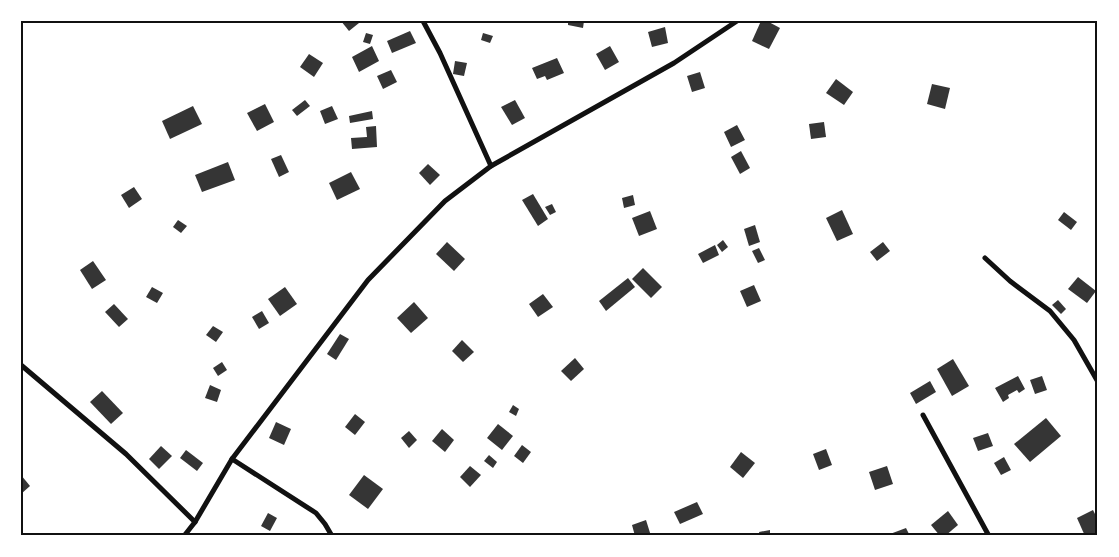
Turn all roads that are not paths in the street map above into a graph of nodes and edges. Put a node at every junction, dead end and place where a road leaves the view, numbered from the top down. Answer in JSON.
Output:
{"nodes":[{"id":1,"x":423,"y":21,"type":"edge"},
{"id":2,"x":737,"y":21,"type":"edge"},
{"id":3,"x":491,"y":166,"type":"junction"},
{"id":4,"x":986,"y":258,"type":"dead end"},
{"id":5,"x":21,"y":365,"type":"edge"},
{"id":6,"x":1098,"y":382,"type":"edge"},
{"id":7,"x":923,"y":414,"type":"dead end"},
{"id":8,"x":232,"y":460,"type":"junction"},
{"id":9,"x":195,"y":522,"type":"junction"},
{"id":10,"x":184,"y":536,"type":"edge"},
{"id":11,"x":332,"y":536,"type":"edge"},
{"id":12,"x":989,"y":536,"type":"edge"}],
"edges":[{"from":1,"to":3,"type":"street"},
{"from":2,"to":3,"type":"street"},
{"from":3,"to":8,"type":"street"},
{"from":4,"to":6,"type":"street"},
{"from":5,"to":9,"type":"street"},
{"from":7,"to":12,"type":"street"},
{"from":8,"to":9,"type":"street"},
{"from":8,"to":11,"type":"street"},
{"from":9,"to":10,"type":"street"}]}
